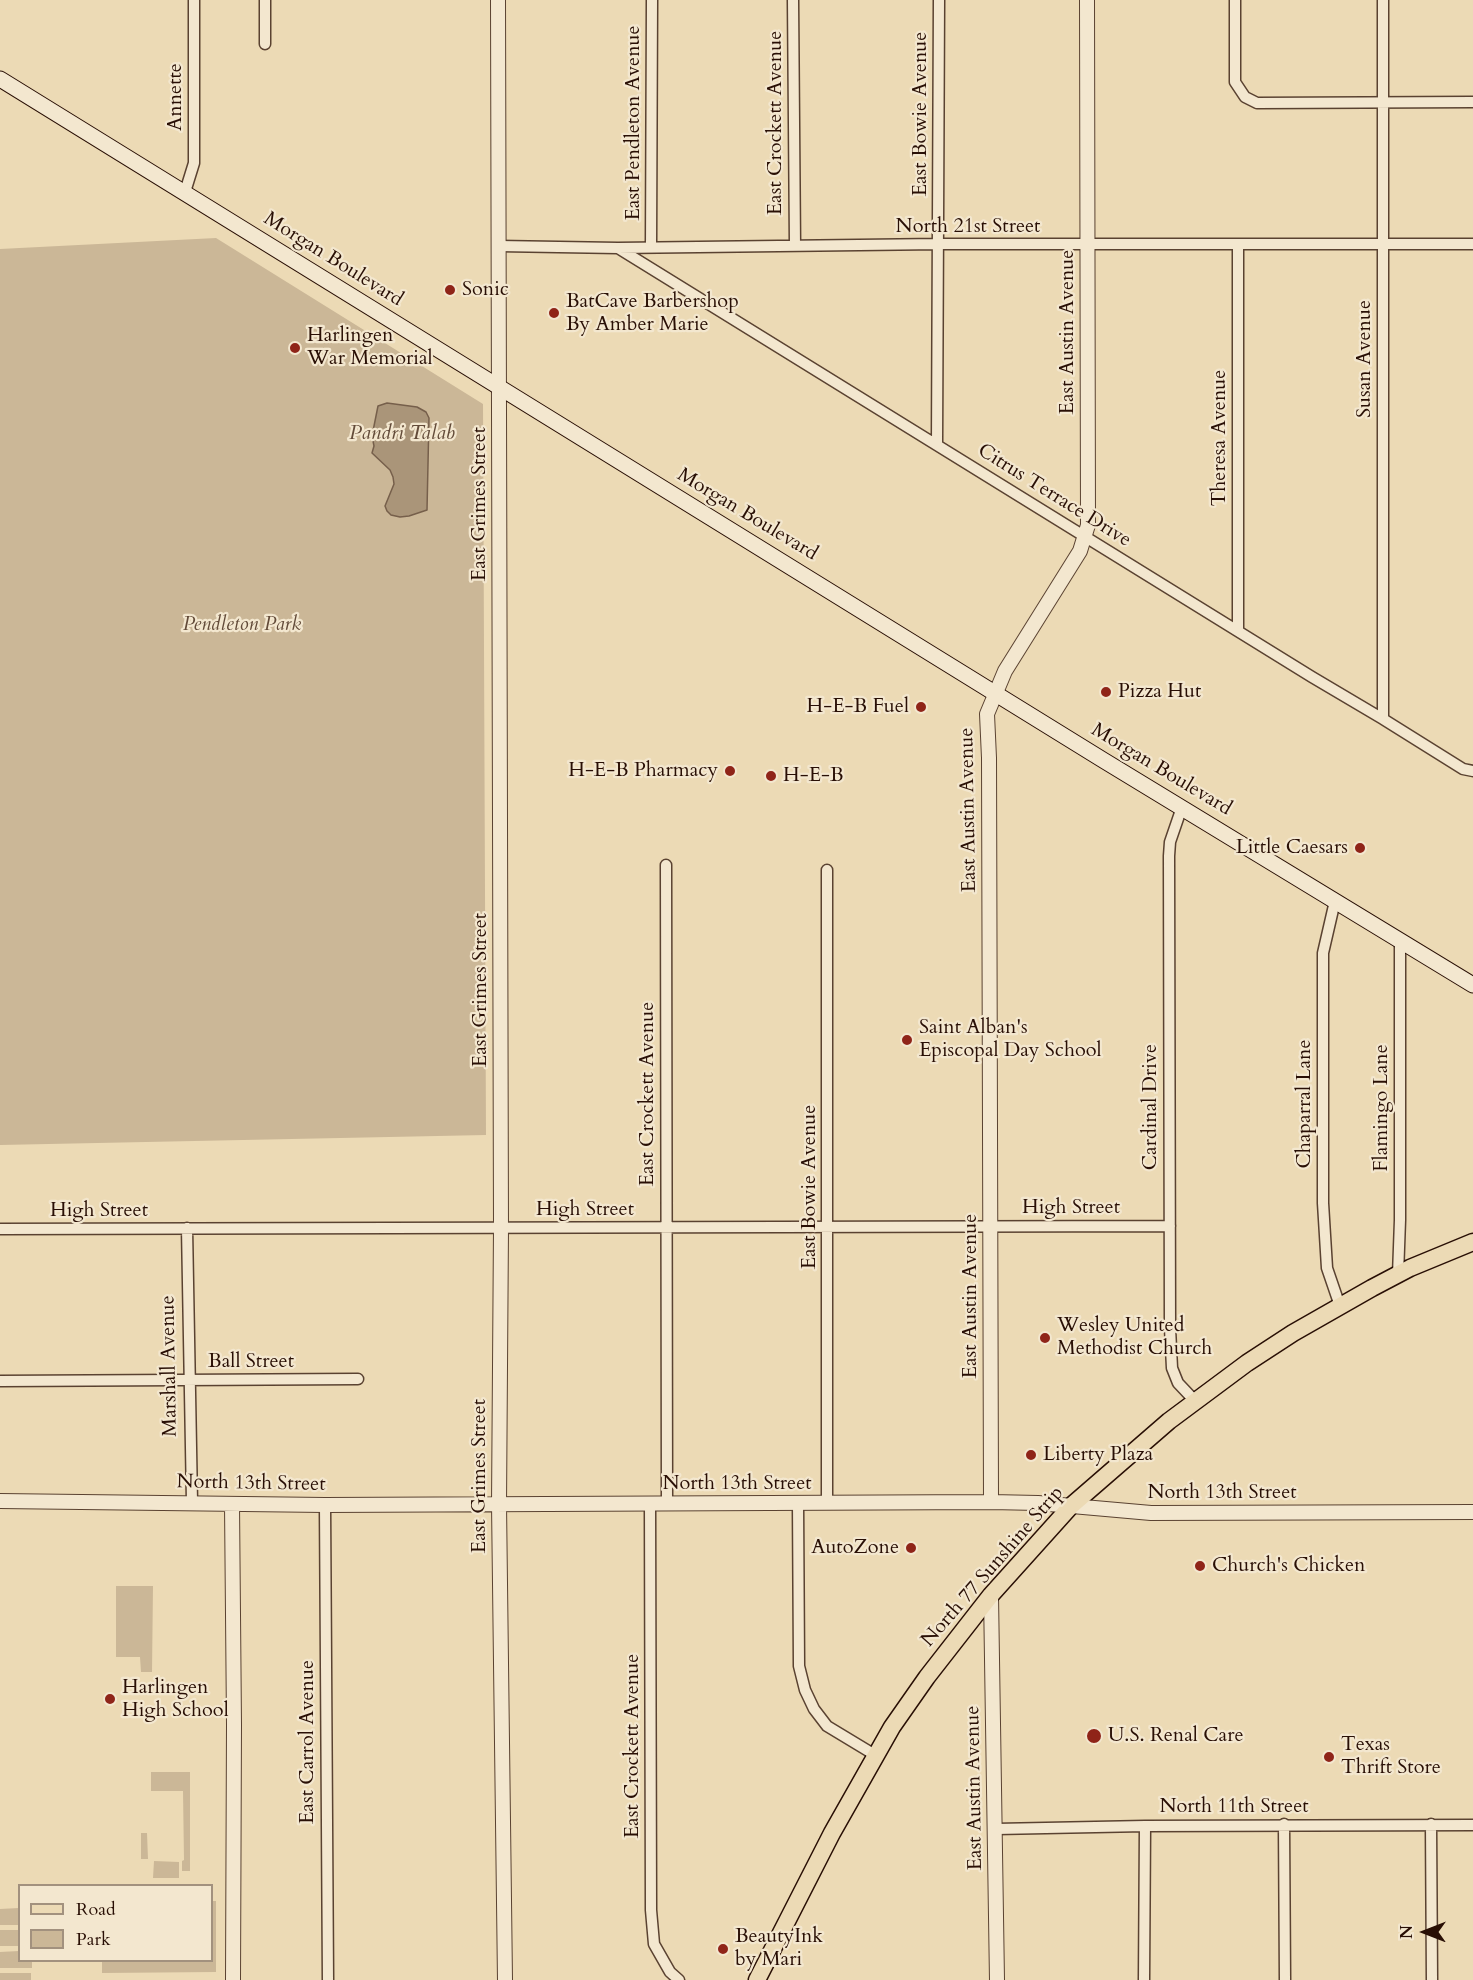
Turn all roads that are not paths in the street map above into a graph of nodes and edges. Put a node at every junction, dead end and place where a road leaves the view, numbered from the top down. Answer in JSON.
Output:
{"nodes":[{"id":1,"x":194,"y":0,"type":"edge"},
{"id":2,"x":265,"y":0,"type":"edge"},
{"id":3,"x":498,"y":0,"type":"edge"},
{"id":4,"x":652,"y":0,"type":"edge"},
{"id":5,"x":793,"y":0,"type":"edge"},
{"id":6,"x":939,"y":0,"type":"edge"},
{"id":7,"x":1087,"y":0,"type":"edge"},
{"id":8,"x":1235,"y":0,"type":"edge"},
{"id":9,"x":1383,"y":0,"type":"edge"},
{"id":10,"x":265,"y":44,"type":"dead end"},
{"id":11,"x":0,"y":79,"type":"edge"},
{"id":12,"x":1473,"y":102,"type":"edge"},
{"id":13,"x":1384,"y":103,"type":"junction"},
{"id":14,"x":185,"y":192,"type":"junction"},
{"id":15,"x":1383,"y":243,"type":"junction"},
{"id":16,"x":939,"y":244,"type":"junction"},
{"id":17,"x":1473,"y":244,"type":"edge"},
{"id":18,"x":1238,"y":245,"type":"junction"},
{"id":19,"x":499,"y":246,"type":"junction"},
{"id":20,"x":795,"y":246,"type":"junction"},
{"id":21,"x":1088,"y":246,"type":"junction"},
{"id":22,"x":651,"y":247,"type":"junction"},
{"id":23,"x":618,"y":248,"type":"junction"},
{"id":24,"x":499,"y":388,"type":"junction"},
{"id":25,"x":937,"y":444,"type":"junction"},
{"id":26,"x":1085,"y":537,"type":"junction"},
{"id":27,"x":1238,"y":631,"type":"junction"},
{"id":28,"x":996,"y":692,"type":"junction"},
{"id":29,"x":1383,"y":719,"type":"junction"},
{"id":30,"x":1473,"y":771,"type":"edge"},
{"id":31,"x":1182,"y":807,"type":"junction"},
{"id":32,"x":666,"y":865,"type":"dead end"},
{"id":33,"x":827,"y":870,"type":"dead end"},
{"id":34,"x":1335,"y":901,"type":"junction"},
{"id":35,"x":1400,"y":941,"type":"junction"},
{"id":36,"x":1473,"y":985,"type":"edge"},
{"id":37,"x":828,"y":1226,"type":"junction"},
{"id":38,"x":990,"y":1226,"type":"junction"},
{"id":39,"x":1170,"y":1226,"type":"junction"},
{"id":40,"x":187,"y":1228,"type":"junction"},
{"id":41,"x":501,"y":1228,"type":"junction"},
{"id":42,"x":666,"y":1228,"type":"junction"},
{"id":43,"x":0,"y":1229,"type":"edge"},
{"id":44,"x":1473,"y":1242,"type":"edge"},
{"id":45,"x":1398,"y":1275,"type":"junction"},
{"id":46,"x":1340,"y":1306,"type":"junction"},
{"id":47,"x":358,"y":1379,"type":"dead end"},
{"id":48,"x":0,"y":1381,"type":"edge"},
{"id":49,"x":190,"y":1381,"type":"junction"},
{"id":50,"x":1195,"y":1401,"type":"junction"},
{"id":51,"x":0,"y":1501,"type":"edge"},
{"id":52,"x":192,"y":1502,"type":"junction"},
{"id":53,"x":992,"y":1502,"type":"junction"},
{"id":54,"x":650,"y":1503,"type":"junction"},
{"id":55,"x":798,"y":1503,"type":"junction"},
{"id":56,"x":827,"y":1503,"type":"junction"},
{"id":57,"x":232,"y":1504,"type":"junction"},
{"id":58,"x":499,"y":1504,"type":"junction"},
{"id":59,"x":667,"y":1504,"type":"junction"},
{"id":60,"x":325,"y":1505,"type":"junction"},
{"id":61,"x":1071,"y":1506,"type":"junction"},
{"id":62,"x":1473,"y":1512,"type":"edge"},
{"id":63,"x":991,"y":1595,"type":"junction"},
{"id":64,"x":875,"y":1755,"type":"junction"},
{"id":65,"x":1284,"y":1824,"type":"junction"},
{"id":66,"x":1431,"y":1824,"type":"junction"},
{"id":67,"x":1473,"y":1825,"type":"edge"},
{"id":68,"x":1145,"y":1826,"type":"junction"},
{"id":69,"x":996,"y":1829,"type":"junction"},
{"id":70,"x":760,"y":1979,"type":"edge"},
{"id":71,"x":233,"y":1980,"type":"edge"},
{"id":72,"x":328,"y":1980,"type":"edge"},
{"id":73,"x":505,"y":1980,"type":"edge"},
{"id":74,"x":679,"y":1980,"type":"edge"},
{"id":75,"x":997,"y":1980,"type":"edge"},
{"id":76,"x":1144,"y":1980,"type":"edge"},
{"id":77,"x":1285,"y":1980,"type":"edge"},
{"id":78,"x":1432,"y":1980,"type":"edge"}],
"edges":[{"from":1,"to":14,"type":"street","name":"Annette"},
{"from":2,"to":10,"type":"street"},
{"from":3,"to":19,"type":"street","name":"East Grimes Street"},
{"from":4,"to":22,"type":"street","name":"East Pendleton Avenue"},
{"from":5,"to":20,"type":"street","name":"East Crockett Avenue"},
{"from":6,"to":16,"type":"street","name":"East Bowie Avenue"},
{"from":7,"to":21,"type":"street","name":"East Austin Avenue"},
{"from":8,"to":13,"type":"street"},
{"from":9,"to":13,"type":"street","name":"Susan Avenue"},
{"from":11,"to":14,"type":"main road","name":"Morgan Boulevard"},
{"from":12,"to":13,"type":"street"},
{"from":13,"to":15,"type":"street","name":"Susan Avenue"},
{"from":14,"to":24,"type":"main road","name":"Morgan Boulevard"},
{"from":15,"to":17,"type":"street","name":"North 21st Street"},
{"from":15,"to":18,"type":"street","name":"North 21st Street"},
{"from":15,"to":29,"type":"street","name":"Susan Avenue"},
{"from":16,"to":20,"type":"street","name":"North 21st Street"},
{"from":16,"to":21,"type":"street","name":"North 21st Street"},
{"from":16,"to":25,"type":"street","name":"East Bowie Avenue"},
{"from":18,"to":21,"type":"street","name":"North 21st Street"},
{"from":18,"to":27,"type":"street","name":"Theresa Avenue"},
{"from":19,"to":23,"type":"street","name":"North 21st Street"},
{"from":19,"to":24,"type":"street","name":"East Grimes Street"},
{"from":20,"to":22,"type":"street","name":"North 21st Street"},
{"from":21,"to":26,"type":"street","name":"East Austin Avenue"},
{"from":22,"to":23,"type":"street","name":"North 21st Street"},
{"from":23,"to":25,"type":"street","name":"Citrus Terrace Drive"},
{"from":24,"to":28,"type":"main road","name":"Morgan Boulevard"},
{"from":24,"to":41,"type":"street","name":"East Grimes Street"},
{"from":25,"to":26,"type":"street","name":"Citrus Terrace Drive"},
{"from":26,"to":27,"type":"street","name":"Citrus Terrace Drive"},
{"from":26,"to":28,"type":"street","name":"East Austin Avenue"},
{"from":27,"to":29,"type":"street","name":"Citrus Terrace Drive"},
{"from":28,"to":31,"type":"main road","name":"Morgan Boulevard"},
{"from":28,"to":38,"type":"street","name":"East Austin Avenue"},
{"from":29,"to":30,"type":"street","name":"Citrus Terrace Drive"},
{"from":31,"to":34,"type":"main road","name":"Morgan Boulevard"},
{"from":31,"to":39,"type":"street","name":"Cardinal Drive"},
{"from":32,"to":42,"type":"street","name":"East Crockett Avenue"},
{"from":33,"to":37,"type":"street","name":"East Bowie Avenue"},
{"from":34,"to":35,"type":"main road","name":"Morgan Boulevard"},
{"from":34,"to":46,"type":"street","name":"Chaparral Lane"},
{"from":35,"to":36,"type":"main road","name":"Morgan Boulevard"},
{"from":35,"to":45,"type":"street","name":"Flamingo Lane"},
{"from":37,"to":38,"type":"street","name":"High Street"},
{"from":37,"to":42,"type":"street","name":"High Street"},
{"from":37,"to":56,"type":"street","name":"East Bowie Avenue"},
{"from":38,"to":39,"type":"street","name":"High Street"},
{"from":38,"to":53,"type":"street","name":"East Austin Avenue"},
{"from":39,"to":50,"type":"street","name":"Cardinal Drive"},
{"from":40,"to":41,"type":"street","name":"High Street"},
{"from":40,"to":43,"type":"street","name":"High Street"},
{"from":40,"to":49,"type":"street","name":"Marshall Avenue"},
{"from":41,"to":42,"type":"street","name":"High Street"},
{"from":41,"to":58,"type":"street","name":"East Grimes Street"},
{"from":42,"to":59,"type":"street","name":"East Crockett Avenue"},
{"from":44,"to":45,"type":"main road","name":"North 77 Sunshine Strip"},
{"from":45,"to":46,"type":"main road","name":"North 77 Sunshine Strip"},
{"from":46,"to":50,"type":"main road","name":"North 77 Sunshine Strip"},
{"from":47,"to":49,"type":"street","name":"Ball Street"},
{"from":48,"to":49,"type":"street","name":"Ball Street"},
{"from":49,"to":52,"type":"street","name":"Marshall Avenue"},
{"from":50,"to":61,"type":"main road","name":"North 77 Sunshine Strip"},
{"from":51,"to":52,"type":"street","name":"North 13th Street"},
{"from":52,"to":57,"type":"street","name":"North 13th Street"},
{"from":53,"to":56,"type":"street","name":"North 13th Street"},
{"from":53,"to":61,"type":"street","name":"North 13th Street"},
{"from":54,"to":58,"type":"street","name":"North 13th Street"},
{"from":54,"to":59,"type":"street","name":"North 13th Street"},
{"from":54,"to":74,"type":"street","name":"East Crockett Avenue"},
{"from":55,"to":56,"type":"street","name":"North 13th Street"},
{"from":55,"to":59,"type":"street","name":"North 13th Street"},
{"from":55,"to":64,"type":"street"},
{"from":57,"to":60,"type":"street","name":"North 13th Street"},
{"from":57,"to":71,"type":"street"},
{"from":58,"to":60,"type":"street","name":"North 13th Street"},
{"from":58,"to":73,"type":"street","name":"East Grimes Street"},
{"from":60,"to":72,"type":"street","name":"East Carrol Avenue"},
{"from":61,"to":62,"type":"street","name":"North 13th Street"},
{"from":61,"to":63,"type":"main road","name":"North 77 Sunshine Strip"},
{"from":63,"to":64,"type":"main road","name":"North 77 Sunshine Strip"},
{"from":63,"to":69,"type":"street","name":"East Austin Avenue"},
{"from":64,"to":70,"type":"main road","name":"North 77 Sunshine Strip"},
{"from":65,"to":66,"type":"street","name":"North 11th Street"},
{"from":65,"to":68,"type":"street","name":"North 11th Street"},
{"from":65,"to":77,"type":"street"},
{"from":66,"to":67,"type":"street","name":"North 11th Street"},
{"from":66,"to":78,"type":"street"},
{"from":68,"to":69,"type":"street","name":"North 11th Street"},
{"from":68,"to":76,"type":"street"},
{"from":69,"to":75,"type":"street","name":"East Austin Avenue"}]}
